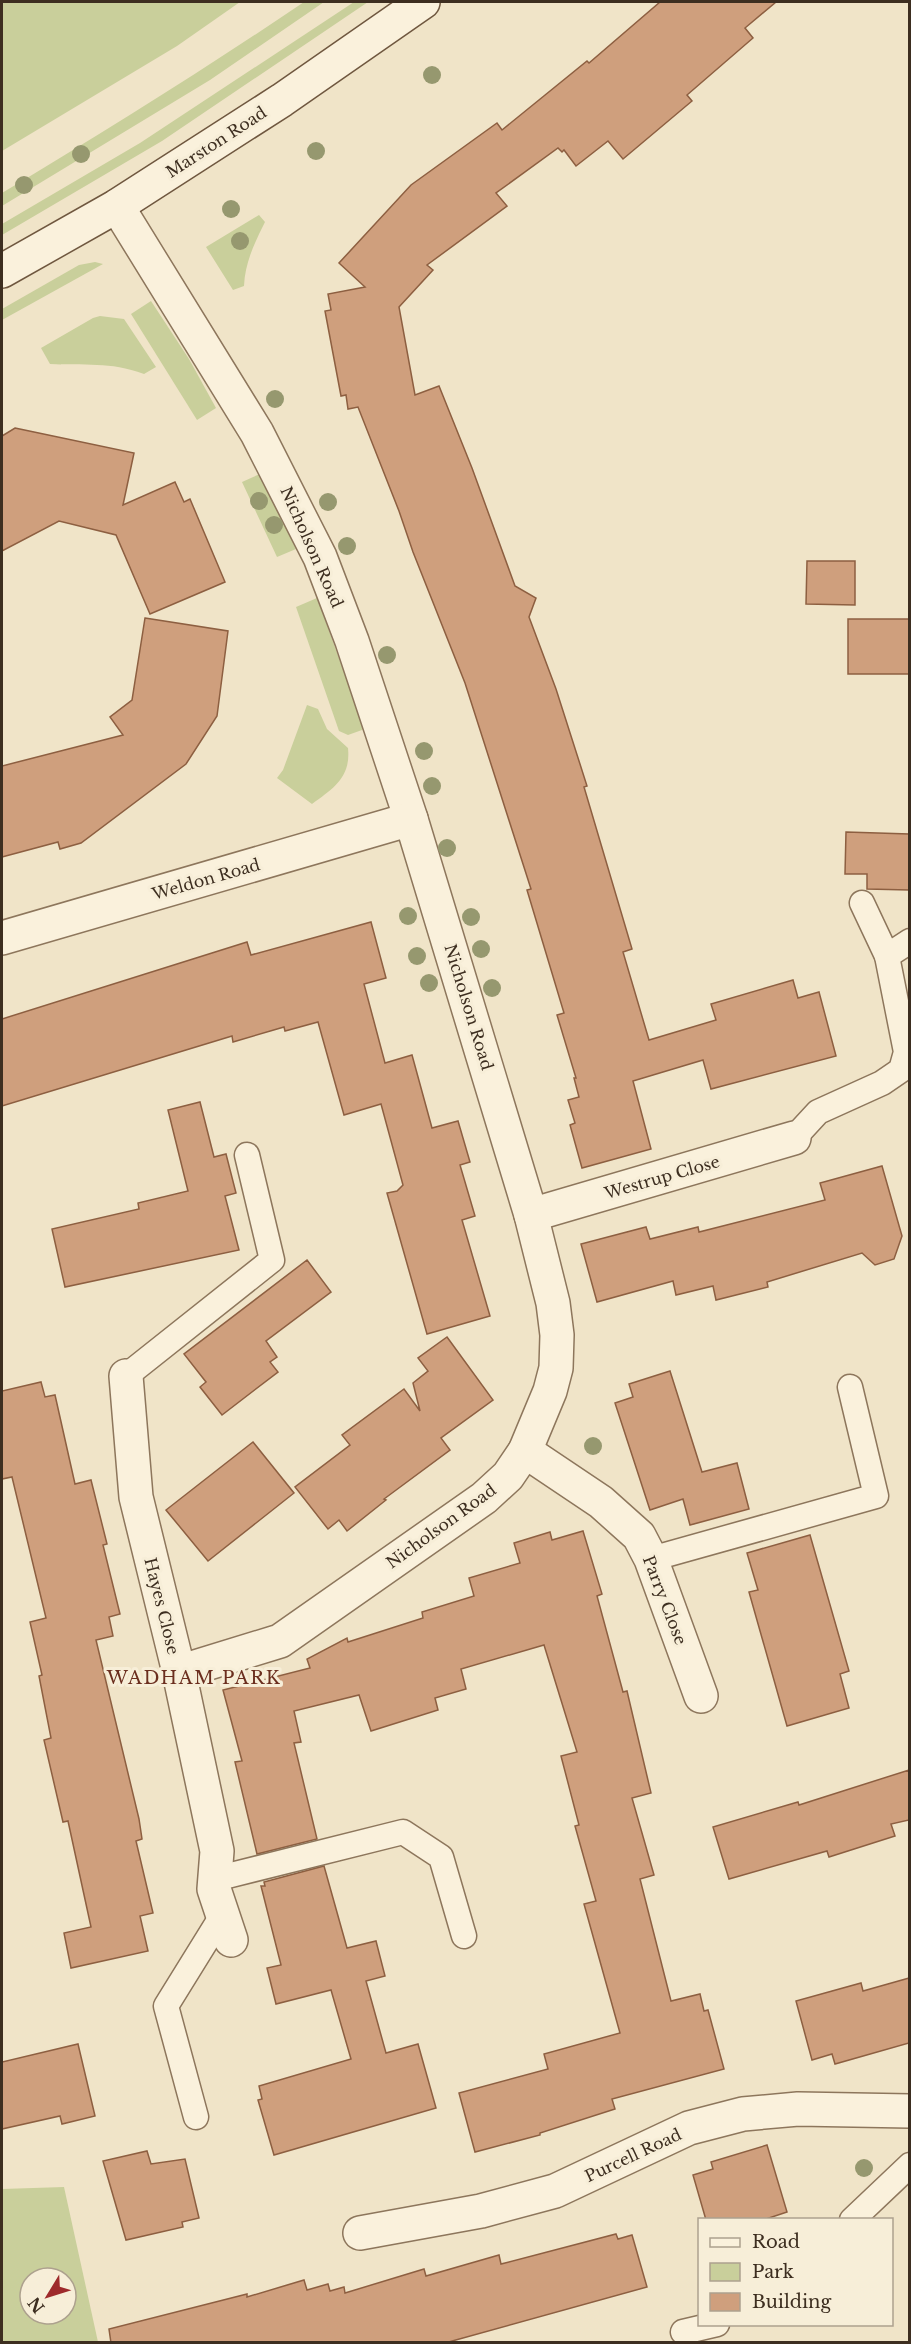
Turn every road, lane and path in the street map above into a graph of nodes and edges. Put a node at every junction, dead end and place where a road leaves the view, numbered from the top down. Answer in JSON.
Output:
{"nodes":[{"id":1,"x":423,"y":2,"type":"edge"},
{"id":2,"x":117,"y":206,"type":"junction"},
{"id":3,"x":2,"y":271,"type":"edge"},
{"id":4,"x":411,"y":819,"type":"junction"},
{"id":5,"x":862,"y":903,"type":"dead end"},
{"id":6,"x":2,"y":938,"type":"edge"},
{"id":7,"x":909,"y":941,"type":"edge"},
{"id":8,"x":887,"y":956,"type":"junction"},
{"id":9,"x":794,"y":1138,"type":"joint"},
{"id":10,"x":247,"y":1155,"type":"dead end"},
{"id":11,"x":531,"y":1215,"type":"junction"},
{"id":12,"x":126,"y":1376,"type":"joint"},
{"id":13,"x":850,"y":1387,"type":"dead end"},
{"id":14,"x":525,"y":1451,"type":"junction"},
{"id":15,"x":651,"y":1559,"type":"junction"},
{"id":16,"x":179,"y":1672,"type":"junction"},
{"id":17,"x":701,"y":1696,"type":"dead end"},
{"id":18,"x":215,"y":1879,"type":"junction"},
{"id":19,"x":227,"y":1927,"type":"joint"},
{"id":20,"x":464,"y":1936,"type":"dead end"},
{"id":21,"x":909,"y":2111,"type":"edge"},
{"id":22,"x":196,"y":2116,"type":"dead end"},
{"id":23,"x":909,"y":2165,"type":"edge"},
{"id":24,"x":854,"y":2218,"type":"edge"},
{"id":25,"x":360,"y":2233,"type":"dead end"},
{"id":26,"x":712,"y":2326,"type":"edge"},
{"id":27,"x":683,"y":2332,"type":"dead end"}],
"edges":[{"from":1,"to":2,"type":"street","name":"Marston Road"},
{"from":2,"to":3,"type":"street","name":"Marston Road"},
{"from":2,"to":4,"type":"street","name":"Nicholson Road"},
{"from":4,"to":6,"type":"street","name":"Weldon Road"},
{"from":4,"to":11,"type":"street","name":"Nicholson Road"},
{"from":5,"to":8,"type":"lane"},
{"from":7,"to":8,"type":"lane"},
{"from":8,"to":9,"type":"lane"},
{"from":9,"to":11,"type":"street","name":"Westrup Close"},
{"from":10,"to":12,"type":"lane"},
{"from":11,"to":14,"type":"street","name":"Nicholson Road"},
{"from":12,"to":16,"type":"street","name":"Hayes Close"},
{"from":13,"to":15,"type":"lane"},
{"from":14,"to":15,"type":"street","name":"Parry Close"},
{"from":14,"to":16,"type":"street","name":"Nicholson Road"},
{"from":15,"to":17,"type":"street","name":"Parry Close"},
{"from":16,"to":18,"type":"street","name":"Hayes Close"},
{"from":18,"to":19,"type":"street","name":"Hayes Close"},
{"from":18,"to":20,"type":"lane"},
{"from":19,"to":22,"type":"lane"},
{"from":21,"to":25,"type":"street","name":"Purcell Road"},
{"from":23,"to":24,"type":"lane"},
{"from":26,"to":27,"type":"lane"}]}
